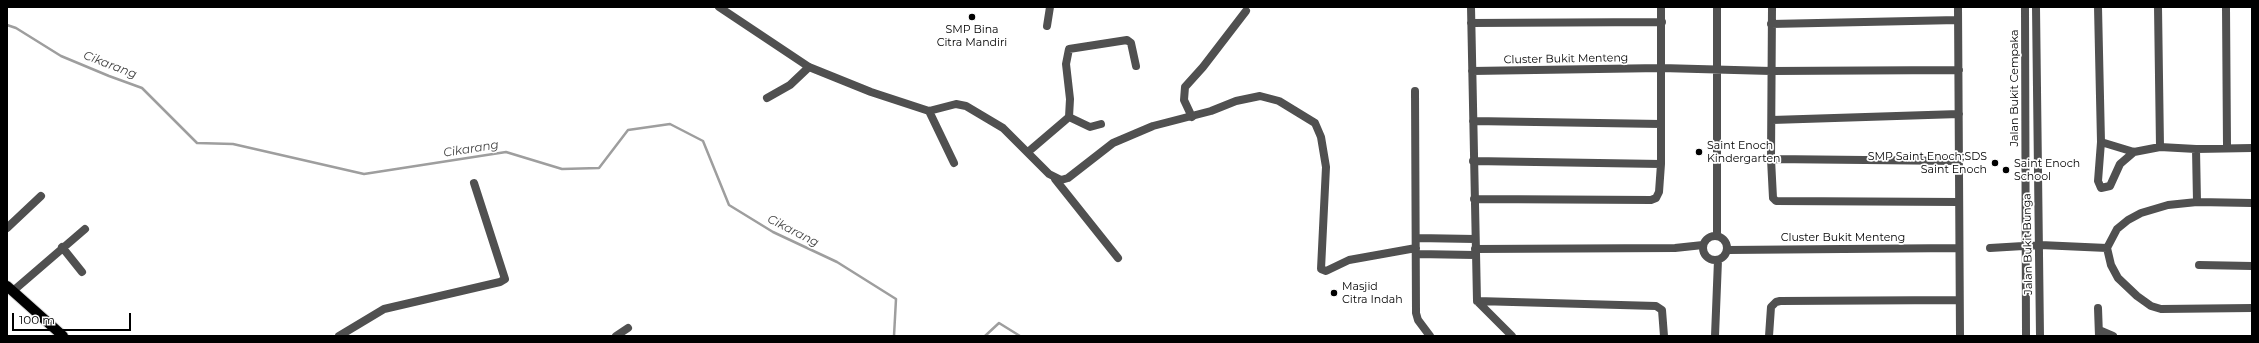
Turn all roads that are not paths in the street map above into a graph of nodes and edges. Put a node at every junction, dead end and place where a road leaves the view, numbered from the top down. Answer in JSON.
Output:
{"nodes":[{"id":1,"x":719,"y":7,"type":"edge"},
{"id":2,"x":1050,"y":7,"type":"edge"},
{"id":3,"x":1471,"y":7,"type":"edge"},
{"id":4,"x":1661,"y":7,"type":"edge"},
{"id":5,"x":1717,"y":7,"type":"edge"},
{"id":6,"x":1772,"y":7,"type":"edge"},
{"id":7,"x":1958,"y":7,"type":"edge"},
{"id":8,"x":2025,"y":7,"type":"edge"},
{"id":9,"x":2036,"y":7,"type":"edge"},
{"id":10,"x":2098,"y":7,"type":"edge"},
{"id":11,"x":2158,"y":7,"type":"edge"},
{"id":12,"x":2226,"y":7,"type":"edge"},
{"id":13,"x":1246,"y":11,"type":"dead end"},
{"id":14,"x":1958,"y":20,"type":"junction"},
{"id":15,"x":1471,"y":22,"type":"junction"},
{"id":16,"x":1662,"y":22,"type":"junction"},
{"id":17,"x":1771,"y":24,"type":"junction"},
{"id":18,"x":1047,"y":26,"type":"dead end"},
{"id":19,"x":2026,"y":47,"type":"junction"},
{"id":20,"x":2037,"y":47,"type":"junction"},
{"id":21,"x":1136,"y":66,"type":"dead end"},
{"id":22,"x":809,"y":67,"type":"junction"},
{"id":23,"x":1661,"y":68,"type":"junction"},
{"id":24,"x":1717,"y":69,"type":"junction"},
{"id":25,"x":1959,"y":70,"type":"junction"},
{"id":26,"x":1472,"y":71,"type":"junction"},
{"id":27,"x":1771,"y":71,"type":"junction"},
{"id":28,"x":1415,"y":91,"type":"dead end"},
{"id":29,"x":767,"y":98,"type":"dead end"},
{"id":30,"x":929,"y":111,"type":"junction"},
{"id":31,"x":1959,"y":114,"type":"junction"},
{"id":32,"x":1070,"y":117,"type":"junction"},
{"id":33,"x":1192,"y":117,"type":"junction"},
{"id":34,"x":1772,"y":120,"type":"junction"},
{"id":35,"x":1473,"y":121,"type":"junction"},
{"id":36,"x":1101,"y":124,"type":"dead end"},
{"id":37,"x":1661,"y":124,"type":"junction"},
{"id":38,"x":2026,"y":133,"type":"junction"},
{"id":39,"x":2037,"y":133,"type":"junction"},
{"id":40,"x":2101,"y":142,"type":"junction"},
{"id":41,"x":2160,"y":147,"type":"junction"},
{"id":42,"x":2228,"y":147,"type":"junction"},
{"id":43,"x":2252,"y":148,"type":"edge"},
{"id":44,"x":2196,"y":149,"type":"junction"},
{"id":45,"x":1028,"y":152,"type":"junction"},
{"id":46,"x":2134,"y":152,"type":"junction"},
{"id":47,"x":1771,"y":159,"type":"junction"},
{"id":48,"x":1473,"y":161,"type":"junction"},
{"id":49,"x":1959,"y":161,"type":"junction"},
{"id":50,"x":954,"y":163,"type":"dead end"},
{"id":51,"x":1661,"y":164,"type":"junction"},
{"id":52,"x":1055,"y":179,"type":"junction"},
{"id":53,"x":474,"y":183,"type":"dead end"},
{"id":54,"x":41,"y":196,"type":"dead end"},
{"id":55,"x":1474,"y":199,"type":"junction"},
{"id":56,"x":1959,"y":202,"type":"junction"},
{"id":57,"x":2197,"y":202,"type":"junction"},
{"id":58,"x":2252,"y":203,"type":"edge"},
{"id":59,"x":7,"y":228,"type":"edge"},
{"id":60,"x":85,"y":229,"type":"dead end"},
{"id":61,"x":1717,"y":235,"type":"junction"},
{"id":62,"x":1416,"y":238,"type":"junction"},
{"id":63,"x":1474,"y":239,"type":"junction"},
{"id":64,"x":2040,"y":245,"type":"junction"},
{"id":65,"x":1703,"y":246,"type":"junction"},
{"id":66,"x":2026,"y":246,"type":"junction"},
{"id":67,"x":62,"y":247,"type":"junction"},
{"id":68,"x":1959,"y":248,"type":"junction"},
{"id":69,"x":1990,"y":248,"type":"dead end"},
{"id":70,"x":2107,"y":248,"type":"junction"},
{"id":71,"x":1728,"y":250,"type":"junction"},
{"id":72,"x":1416,"y":251,"type":"junction"},
{"id":73,"x":1475,"y":252,"type":"junction"},
{"id":74,"x":1118,"y":258,"type":"dead end"},
{"id":75,"x":1718,"y":260,"type":"junction"},
{"id":76,"x":2199,"y":265,"type":"dead end"},
{"id":77,"x":2252,"y":266,"type":"edge"},
{"id":78,"x":82,"y":272,"type":"dead end"},
{"id":79,"x":10,"y":289,"type":"edge"},
{"id":80,"x":1959,"y":300,"type":"junction"},
{"id":81,"x":1477,"y":301,"type":"junction"},
{"id":82,"x":2098,"y":308,"type":"dead end"},
{"id":83,"x":2252,"y":308,"type":"edge"},
{"id":84,"x":628,"y":328,"type":"dead end"},
{"id":85,"x":2099,"y":333,"type":"edge"},
{"id":86,"x":63,"y":336,"type":"edge"},
{"id":87,"x":339,"y":336,"type":"edge"},
{"id":88,"x":616,"y":336,"type":"edge"},
{"id":89,"x":1430,"y":336,"type":"edge"},
{"id":90,"x":1512,"y":336,"type":"edge"},
{"id":91,"x":1664,"y":336,"type":"edge"},
{"id":92,"x":1715,"y":336,"type":"edge"},
{"id":93,"x":1769,"y":336,"type":"edge"},
{"id":94,"x":1960,"y":336,"type":"edge"},
{"id":95,"x":2026,"y":336,"type":"edge"},
{"id":96,"x":2040,"y":336,"type":"edge"},
{"id":97,"x":2113,"y":336,"type":"edge"}],
"edges":[{"from":1,"to":22,"type":"street"},
{"from":2,"to":18,"type":"street"},
{"from":3,"to":15,"type":"street"},
{"from":4,"to":16,"type":"street"},
{"from":5,"to":24,"type":"street"},
{"from":6,"to":17,"type":"street"},
{"from":7,"to":14,"type":"street"},
{"from":8,"to":19,"type":"street","name":"Jalan Bukit Cempaka"},
{"from":9,"to":20,"type":"street","name":"Jalan Bukit Bunga"},
{"from":10,"to":40,"type":"street"},
{"from":11,"to":41,"type":"street"},
{"from":12,"to":42,"type":"street"},
{"from":13,"to":33,"type":"street"},
{"from":14,"to":17,"type":"street"},
{"from":14,"to":25,"type":"street"},
{"from":15,"to":16,"type":"street"},
{"from":15,"to":26,"type":"street"},
{"from":16,"to":23,"type":"street"},
{"from":17,"to":27,"type":"street"},
{"from":19,"to":20,"type":"street"},
{"from":19,"to":38,"type":"street","name":"Jalan Bukit Cempaka"},
{"from":20,"to":39,"type":"street","name":"Jalan Bukit Bunga"},
{"from":21,"to":32,"type":"street"},
{"from":22,"to":29,"type":"street"},
{"from":22,"to":30,"type":"street"},
{"from":23,"to":24,"type":"street","name":"Cluster Bukit Menteng"},
{"from":23,"to":26,"type":"street","name":"Cluster Bukit Menteng"},
{"from":23,"to":37,"type":"street"},
{"from":24,"to":27,"type":"street","name":"Cluster Bukit Menteng"},
{"from":24,"to":61,"type":"street"},
{"from":25,"to":27,"type":"street","name":"Cluster Bukit Menteng"},
{"from":25,"to":31,"type":"street"},
{"from":26,"to":35,"type":"street"},
{"from":27,"to":34,"type":"street"},
{"from":28,"to":62,"type":"street"},
{"from":30,"to":45,"type":"street"},
{"from":30,"to":50,"type":"street"},
{"from":31,"to":34,"type":"street"},
{"from":31,"to":49,"type":"street"},
{"from":32,"to":36,"type":"street"},
{"from":32,"to":45,"type":"street"},
{"from":33,"to":52,"type":"street"},
{"from":33,"to":72,"type":"street"},
{"from":34,"to":47,"type":"street"},
{"from":35,"to":37,"type":"street"},
{"from":35,"to":48,"type":"street"},
{"from":37,"to":51,"type":"street"},
{"from":38,"to":39,"type":"street"},
{"from":38,"to":66,"type":"street","name":"Jalan Bukit Cempaka"},
{"from":39,"to":64,"type":"street","name":"Jalan Bukit Bunga"},
{"from":40,"to":46,"type":"street"},
{"from":40,"to":46,"type":"street"},
{"from":41,"to":44,"type":"street"},
{"from":41,"to":46,"type":"street"},
{"from":42,"to":43,"type":"street"},
{"from":42,"to":44,"type":"street"},
{"from":44,"to":57,"type":"street"},
{"from":45,"to":52,"type":"street"},
{"from":47,"to":49,"type":"street"},
{"from":47,"to":56,"type":"street"},
{"from":48,"to":51,"type":"street"},
{"from":48,"to":55,"type":"street"},
{"from":49,"to":56,"type":"street"},
{"from":51,"to":55,"type":"street"},
{"from":52,"to":74,"type":"street"},
{"from":53,"to":87,"type":"street"},
{"from":54,"to":59,"type":"street"},
{"from":55,"to":63,"type":"street"},
{"from":56,"to":68,"type":"street"},
{"from":57,"to":58,"type":"street"},
{"from":57,"to":70,"type":"street"},
{"from":60,"to":67,"type":"street"},
{"from":61,"to":65,"type":"street"},
{"from":61,"to":71,"type":"street"},
{"from":62,"to":63,"type":"street"},
{"from":62,"to":72,"type":"street"},
{"from":63,"to":73,"type":"street"},
{"from":64,"to":66,"type":"street"},
{"from":64,"to":70,"type":"street"},
{"from":64,"to":96,"type":"street","name":"Jalan Bukit Bunga"},
{"from":65,"to":73,"type":"street"},
{"from":65,"to":75,"type":"street"},
{"from":66,"to":69,"type":"street"},
{"from":66,"to":95,"type":"street","name":"Jalan Bukit Cempaka"},
{"from":67,"to":78,"type":"street"},
{"from":67,"to":79,"type":"street"},
{"from":68,"to":71,"type":"street","name":"Cluster Bukit Menteng"},
{"from":68,"to":80,"type":"street"},
{"from":70,"to":83,"type":"street"},
{"from":71,"to":75,"type":"street"},
{"from":72,"to":73,"type":"street"},
{"from":72,"to":89,"type":"street"},
{"from":73,"to":81,"type":"street"},
{"from":75,"to":92,"type":"street"},
{"from":76,"to":77,"type":"street"},
{"from":79,"to":86,"type":"main road"},
{"from":80,"to":93,"type":"street"},
{"from":80,"to":94,"type":"street"},
{"from":81,"to":90,"type":"street"},
{"from":81,"to":91,"type":"street"},
{"from":82,"to":85,"type":"street"},
{"from":84,"to":88,"type":"street"},
{"from":85,"to":97,"type":"street"}]}
